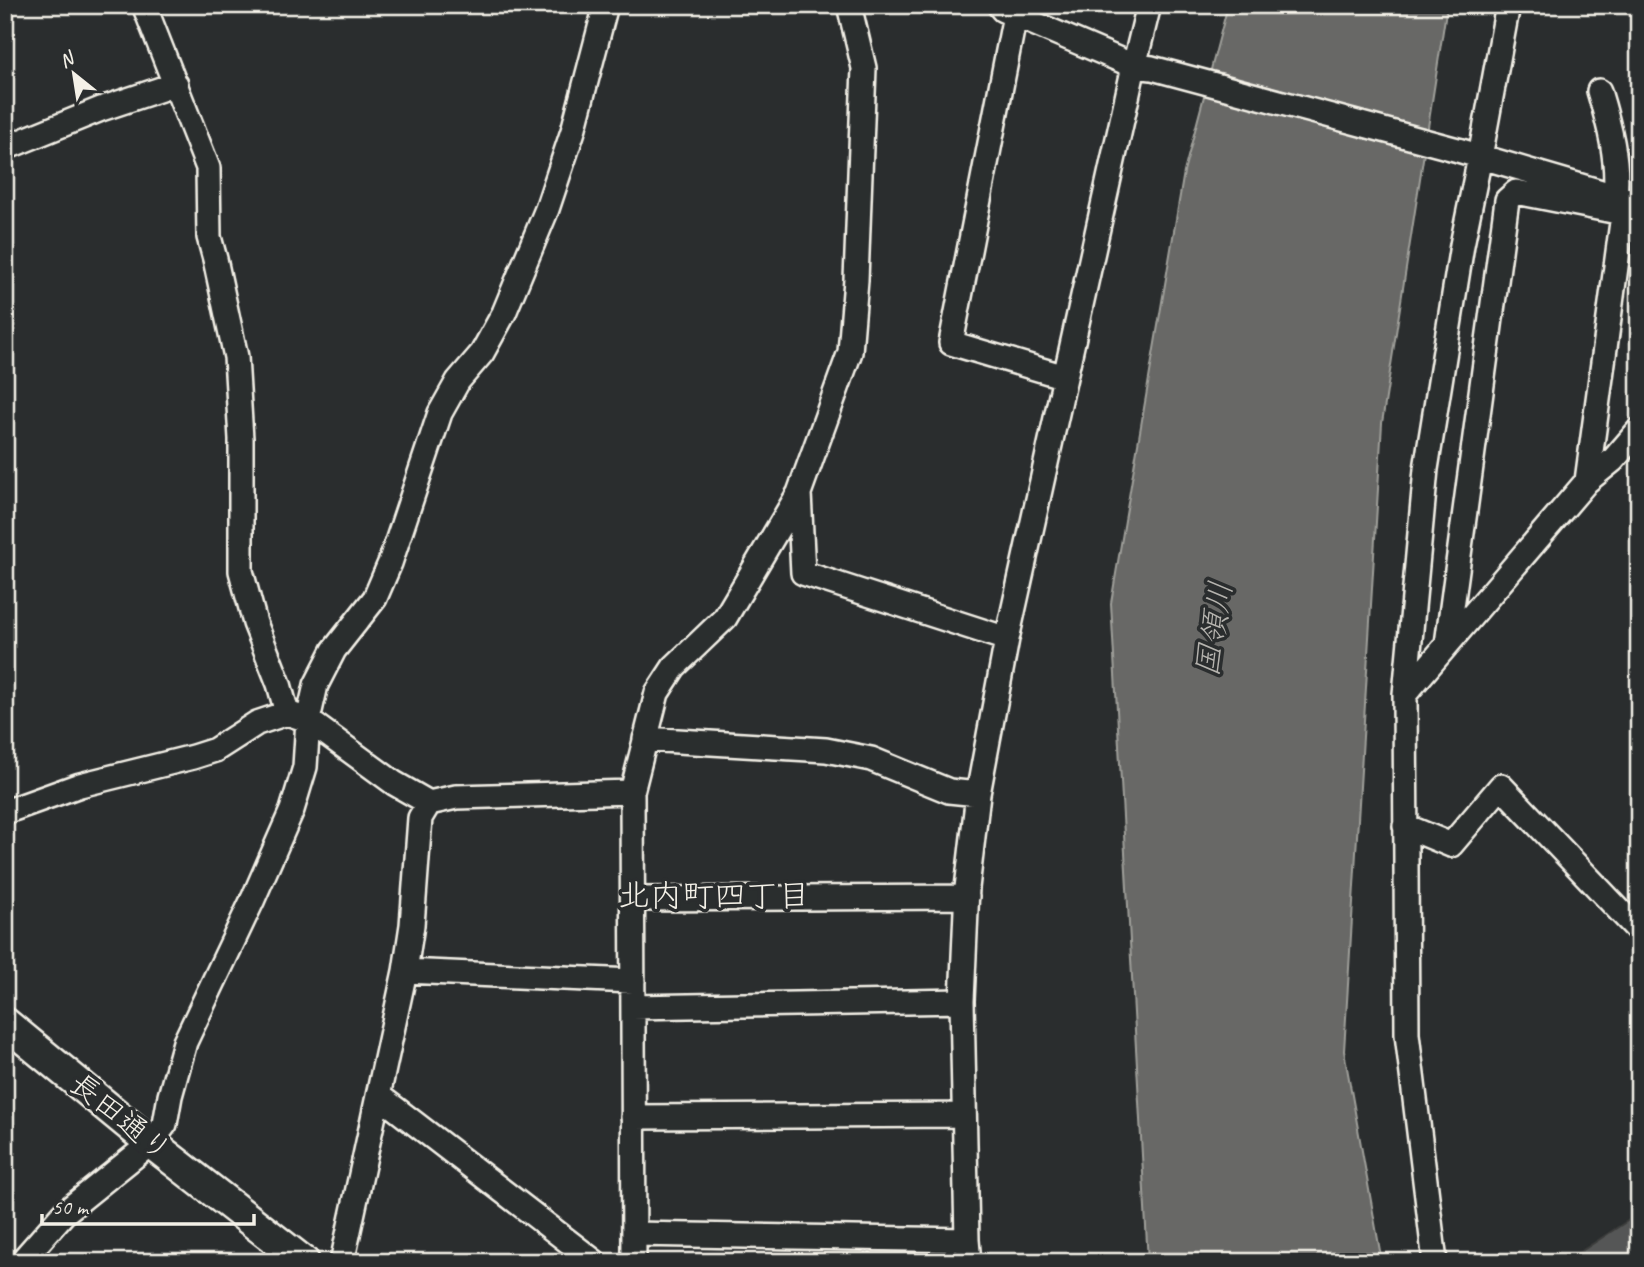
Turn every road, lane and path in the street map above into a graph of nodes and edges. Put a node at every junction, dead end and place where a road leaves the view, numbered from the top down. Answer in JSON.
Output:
{"nodes":[{"id":1,"x":144,"y":5,"type":"edge"},
{"id":2,"x":606,"y":5,"type":"edge"},
{"id":3,"x":849,"y":5,"type":"edge"},
{"id":4,"x":1149,"y":5,"type":"edge"},
{"id":5,"x":1508,"y":5,"type":"edge"},
{"id":6,"x":1007,"y":10,"type":"edge"},
{"id":7,"x":1143,"y":67,"type":"junction"},
{"id":8,"x":176,"y":84,"type":"junction"},
{"id":9,"x":1599,"y":91,"type":"dead end"},
{"id":10,"x":5,"y":148,"type":"edge"},
{"id":11,"x":1469,"y":154,"type":"junction"},
{"id":12,"x":1625,"y":203,"type":"edge"},
{"id":13,"x":1065,"y":377,"type":"junction"},
{"id":14,"x":1639,"y":430,"type":"edge"},
{"id":15,"x":1587,"y":481,"type":"junction"},
{"id":16,"x":799,"y":493,"type":"junction"},
{"id":17,"x":1007,"y":639,"type":"junction"},
{"id":18,"x":1447,"y":644,"type":"junction"},
{"id":19,"x":1405,"y":694,"type":"junction"},
{"id":20,"x":297,"y":717,"type":"junction"},
{"id":21,"x":645,"y":739,"type":"junction"},
{"id":22,"x":632,"y":792,"type":"junction"},
{"id":23,"x":978,"y":794,"type":"junction"},
{"id":24,"x":429,"y":803,"type":"junction"},
{"id":25,"x":5,"y":812,"type":"edge"},
{"id":26,"x":1405,"y":826,"type":"junction"},
{"id":27,"x":967,"y":897,"type":"junction"},
{"id":28,"x":633,"y":899,"type":"junction"},
{"id":29,"x":1639,"y":931,"type":"edge"},
{"id":30,"x":405,"y":971,"type":"junction"},
{"id":31,"x":633,"y":981,"type":"junction"},
{"id":32,"x":962,"y":1001,"type":"junction"},
{"id":33,"x":633,"y":1007,"type":"junction"},
{"id":34,"x":5,"y":1023,"type":"edge"},
{"id":35,"x":378,"y":1095,"type":"junction"},
{"id":36,"x":964,"y":1115,"type":"junction"},
{"id":37,"x":634,"y":1117,"type":"junction"},
{"id":38,"x":151,"y":1143,"type":"junction"},
{"id":39,"x":634,"y":1234,"type":"junction"},
{"id":40,"x":968,"y":1251,"type":"edge"},
{"id":41,"x":21,"y":1262,"type":"edge"},
{"id":42,"x":304,"y":1262,"type":"edge"},
{"id":43,"x":341,"y":1262,"type":"edge"},
{"id":44,"x":595,"y":1262,"type":"edge"},
{"id":45,"x":634,"y":1262,"type":"edge"},
{"id":46,"x":1435,"y":1262,"type":"edge"}],
"edges":[{"from":1,"to":8,"type":"street"},
{"from":2,"to":20,"type":"street"},
{"from":3,"to":16,"type":"street"},
{"from":4,"to":7,"type":"street"},
{"from":5,"to":11,"type":"street"},
{"from":6,"to":7,"type":"street"},
{"from":6,"to":13,"type":"street"},
{"from":7,"to":11,"type":"street"},
{"from":7,"to":13,"type":"street"},
{"from":8,"to":10,"type":"street"},
{"from":8,"to":20,"type":"street"},
{"from":9,"to":12,"type":"street"},
{"from":11,"to":12,"type":"street"},
{"from":11,"to":19,"type":"street"},
{"from":12,"to":15,"type":"street"},
{"from":12,"to":18,"type":"street"},
{"from":13,"to":17,"type":"street"},
{"from":14,"to":15,"type":"street"},
{"from":15,"to":18,"type":"street"},
{"from":16,"to":17,"type":"street"},
{"from":16,"to":21,"type":"street"},
{"from":17,"to":23,"type":"street"},
{"from":18,"to":19,"type":"street"},
{"from":19,"to":26,"type":"street"},
{"from":20,"to":24,"type":"street"},
{"from":20,"to":25,"type":"street"},
{"from":20,"to":38,"type":"street"},
{"from":21,"to":22,"type":"street"},
{"from":21,"to":23,"type":"street"},
{"from":22,"to":24,"type":"street"},
{"from":22,"to":28,"type":"street"},
{"from":23,"to":27,"type":"street"},
{"from":24,"to":30,"type":"street"},
{"from":26,"to":29,"type":"street"},
{"from":26,"to":46,"type":"street"},
{"from":27,"to":28,"type":"street"},
{"from":27,"to":32,"type":"street"},
{"from":28,"to":31,"type":"street"},
{"from":30,"to":31,"type":"street"},
{"from":30,"to":35,"type":"street"},
{"from":31,"to":33,"type":"street"},
{"from":32,"to":33,"type":"street"},
{"from":32,"to":36,"type":"street"},
{"from":33,"to":37,"type":"street"},
{"from":34,"to":38,"type":"street","name":"長田通り"},
{"from":35,"to":43,"type":"street"},
{"from":35,"to":44,"type":"street"},
{"from":36,"to":37,"type":"street"},
{"from":36,"to":40,"type":"street"},
{"from":37,"to":39,"type":"street"},
{"from":38,"to":41,"type":"street"},
{"from":38,"to":42,"type":"street","name":"長田通り"},
{"from":39,"to":40,"type":"street"},
{"from":39,"to":45,"type":"street"}]}
